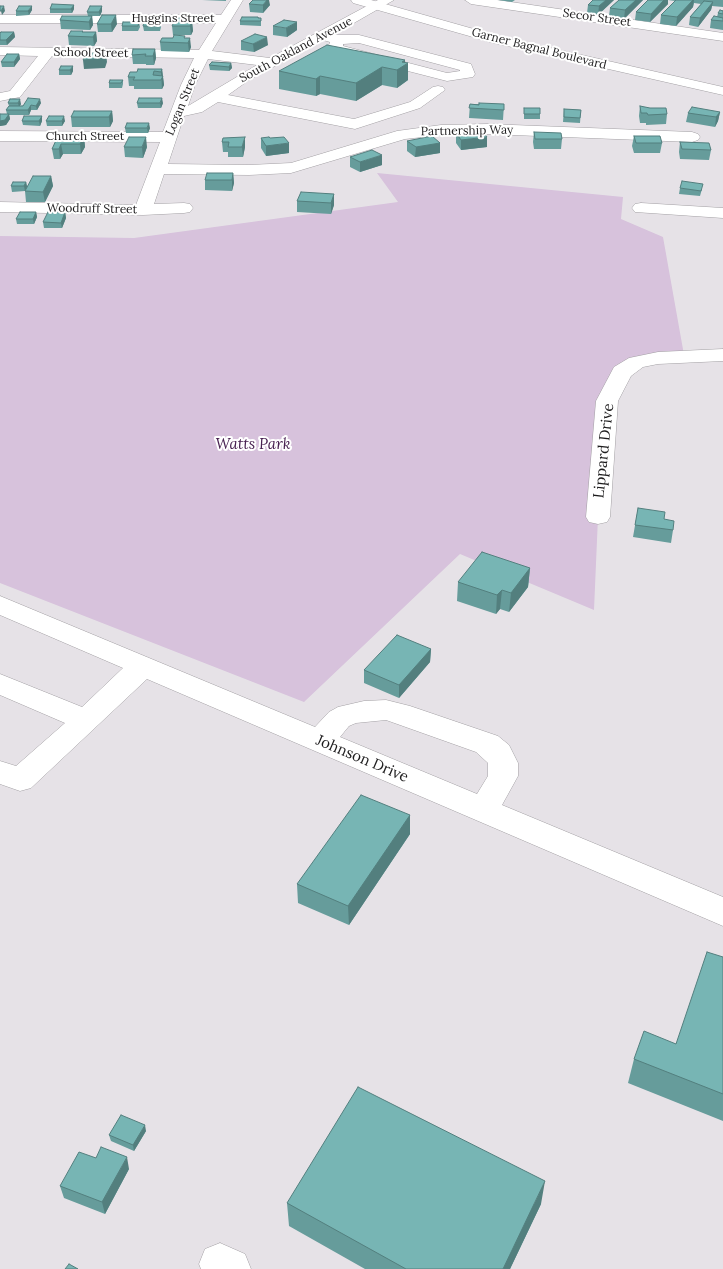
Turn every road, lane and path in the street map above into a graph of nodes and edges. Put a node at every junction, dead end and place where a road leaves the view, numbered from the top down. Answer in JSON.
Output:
{"nodes":[{"id":1,"x":237,"y":0,"type":"edge"},
{"id":2,"x":357,"y":0,"type":"edge"},
{"id":3,"x":471,"y":0,"type":"edge"},
{"id":4,"x":530,"y":0,"type":"edge"},
{"id":5,"x":383,"y":3,"type":"edge"},
{"id":6,"x":553,"y":5,"type":"edge"},
{"id":7,"x":579,"y":5,"type":"dead end"},
{"id":8,"x":568,"y":14,"type":"junction"},
{"id":9,"x":0,"y":19,"type":"edge"},
{"id":10,"x":225,"y":19,"type":"junction"},
{"id":11,"x":321,"y":36,"type":"junction"},
{"id":12,"x":723,"y":37,"type":"edge"},
{"id":13,"x":336,"y":44,"type":"junction"},
{"id":14,"x":0,"y":51,"type":"edge"},
{"id":15,"x":48,"y":52,"type":"junction"},
{"id":16,"x":203,"y":54,"type":"junction"},
{"id":17,"x":320,"y":56,"type":"edge"},
{"id":18,"x":271,"y":62,"type":"junction"},
{"id":19,"x":244,"y":77,"type":"junction"},
{"id":20,"x":267,"y":82,"type":"dead end"},
{"id":21,"x":438,"y":90,"type":"dead end"},
{"id":22,"x":723,"y":91,"type":"edge"},
{"id":23,"x":217,"y":96,"type":"junction"},
{"id":24,"x":0,"y":97,"type":"edge"},
{"id":25,"x":178,"y":113,"type":"junction"},
{"id":26,"x":0,"y":136,"type":"edge"},
{"id":27,"x":169,"y":137,"type":"junction"},
{"id":28,"x":692,"y":137,"type":"dead end"},
{"id":29,"x":158,"y":170,"type":"junction"},
{"id":30,"x":0,"y":208,"type":"edge"},
{"id":31,"x":184,"y":208,"type":"dead end"},
{"id":32,"x":641,"y":208,"type":"dead end"},
{"id":33,"x":143,"y":210,"type":"junction"},
{"id":34,"x":723,"y":212,"type":"edge"},
{"id":35,"x":723,"y":355,"type":"edge"},
{"id":36,"x":598,"y":517,"type":"dead end"},
{"id":37,"x":0,"y":606,"type":"edge"},
{"id":38,"x":142,"y":666,"type":"junction"},
{"id":39,"x":0,"y":684,"type":"edge"},
{"id":40,"x":86,"y":720,"type":"junction"},
{"id":41,"x":319,"y":741,"type":"junction"},
{"id":42,"x":7,"y":781,"type":"edge"},
{"id":43,"x":483,"y":811,"type":"junction"},
{"id":44,"x":723,"y":912,"type":"edge"}],
"edges":[{"from":1,"to":10,"type":"main road","name":"Logan Street"},
{"from":2,"to":5,"type":"main road","name":"Garner Bagnal Boulevard"},
{"from":3,"to":6,"type":"main road","name":"Secor Street"},
{"from":4,"to":6,"type":"main road"},
{"from":5,"to":11,"type":"main road","name":"South Oakland Avenue"},
{"from":5,"to":22,"type":"main road","name":"Garner Bagnal Boulevard"},
{"from":6,"to":8,"type":"main road","name":"Secor Street"},
{"from":7,"to":8,"type":"main road"},
{"from":8,"to":12,"type":"main road","name":"Secor Street"},
{"from":9,"to":10,"type":"main road","name":"Huggins Street"},
{"from":10,"to":16,"type":"main road","name":"Logan Street"},
{"from":11,"to":13,"type":"main road"},
{"from":11,"to":18,"type":"main road","name":"South Oakland Avenue"},
{"from":13,"to":13,"type":"main road"},
{"from":13,"to":17,"type":"main road"},
{"from":14,"to":15,"type":"main road","name":"School Street"},
{"from":15,"to":16,"type":"main road","name":"School Street"},
{"from":15,"to":24,"type":"main road"},
{"from":16,"to":18,"type":"main road","name":"School Street"},
{"from":16,"to":25,"type":"main road","name":"Logan Street"},
{"from":18,"to":19,"type":"main road","name":"South Oakland Avenue"},
{"from":19,"to":20,"type":"main road"},
{"from":19,"to":23,"type":"main road","name":"South Oakland Avenue"},
{"from":21,"to":23,"type":"main road"},
{"from":23,"to":25,"type":"main road","name":"South Oakland Avenue"},
{"from":25,"to":27,"type":"main road","name":"Logan Street"},
{"from":26,"to":27,"type":"main road","name":"Church Street"},
{"from":27,"to":29,"type":"main road","name":"Logan Street"},
{"from":28,"to":29,"type":"main road","name":"Partnership Way"},
{"from":29,"to":33,"type":"main road","name":"Logan Street"},
{"from":30,"to":33,"type":"main road","name":"Woodruff Street"},
{"from":31,"to":33,"type":"main road","name":"Woodruff Street"},
{"from":32,"to":34,"type":"main road"},
{"from":35,"to":36,"type":"main road","name":"Lippard Drive"},
{"from":37,"to":38,"type":"main road","name":"Johnson Drive"},
{"from":38,"to":40,"type":"main road"},
{"from":38,"to":41,"type":"main road","name":"Johnson Drive"},
{"from":39,"to":40,"type":"main road"},
{"from":40,"to":42,"type":"main road"},
{"from":41,"to":43,"type":"main road","name":"Johnson Drive"},
{"from":41,"to":43,"type":"main road"},
{"from":43,"to":44,"type":"main road","name":"Johnson Drive"}]}
